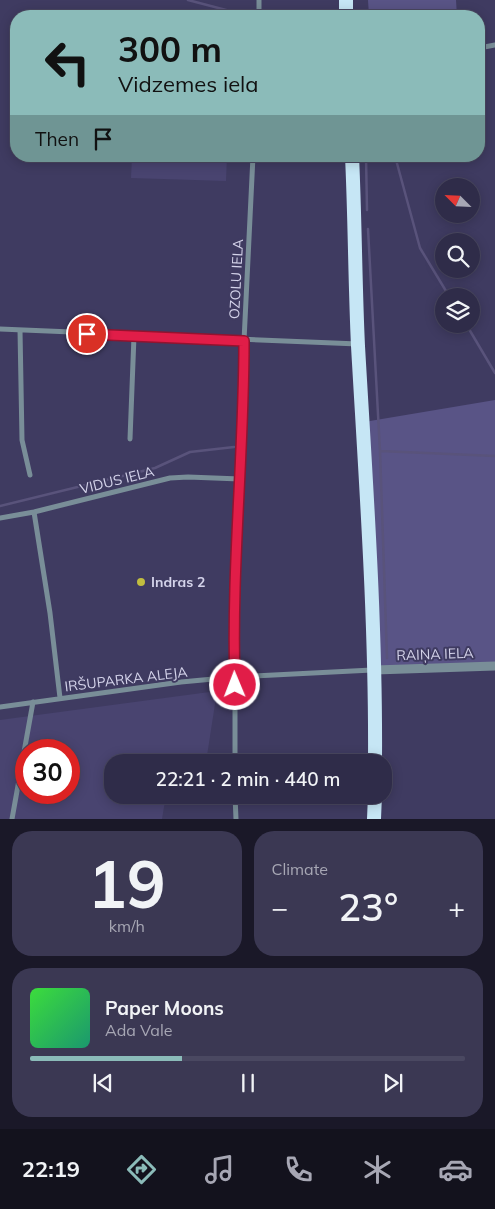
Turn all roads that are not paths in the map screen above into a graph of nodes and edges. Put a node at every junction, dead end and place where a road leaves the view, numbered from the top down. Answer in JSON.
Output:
{"nodes":[{"id":1,"x":253,"y":162,"type":"edge"},
{"id":2,"x":352,"y":162,"type":"edge"},
{"id":3,"x":0,"y":329,"type":"edge"},
{"id":4,"x":20,"y":330,"type":"junction"},
{"id":5,"x":134,"y":336,"type":"junction"},
{"id":6,"x":244,"y":341,"type":"junction"},
{"id":7,"x":358,"y":344,"type":"junction"},
{"id":8,"x":130,"y":439,"type":"dead end"},
{"id":9,"x":30,"y":475,"type":"dead end"},
{"id":10,"x":240,"y":479,"type":"junction"},
{"id":11,"x":34,"y":512,"type":"junction"},
{"id":12,"x":0,"y":518,"type":"edge"},
{"id":13,"x":495,"y":666,"type":"edge"},
{"id":14,"x":375,"y":670,"type":"junction"},
{"id":15,"x":235,"y":677,"type":"junction"},
{"id":16,"x":60,"y":698,"type":"junction"},
{"id":17,"x":33,"y":702,"type":"junction"},
{"id":18,"x":0,"y":707,"type":"edge"},
{"id":19,"x":235,"y":754,"type":"edge"},
{"id":20,"x":375,"y":754,"type":"edge"},
{"id":21,"x":236,"y":804,"type":"edge"},
{"id":22,"x":375,"y":804,"type":"edge"},
{"id":23,"x":12,"y":819,"type":"edge"},
{"id":24,"x":236,"y":819,"type":"edge"},
{"id":25,"x":374,"y":819,"type":"edge"}],
"edges":[{"from":1,"to":6,"type":"street","name":"OZOLU IELA"},
{"from":2,"to":7,"type":"highway"},
{"from":3,"to":4,"type":"street"},
{"from":4,"to":5,"type":"street"},
{"from":4,"to":9,"type":"street"},
{"from":5,"to":6,"type":"street"},
{"from":5,"to":8,"type":"street"},
{"from":6,"to":7,"type":"street"},
{"from":6,"to":10,"type":"street","name":"OZOLU IELA"},
{"from":7,"to":14,"type":"highway"},
{"from":10,"to":11,"type":"street","name":"VIDUS IELA"},
{"from":10,"to":15,"type":"street","name":"OZOLU IELA"},
{"from":11,"to":12,"type":"street","name":"VIDUS IELA"},
{"from":11,"to":16,"type":"street"},
{"from":13,"to":14,"type":"street","name":"RAIŅA IELA"},
{"from":14,"to":15,"type":"street","name":"IRŠUPARKA ALEJA"},
{"from":14,"to":20,"type":"highway"},
{"from":15,"to":16,"type":"street","name":"IRŠUPARKA ALEJA"},
{"from":15,"to":19,"type":"street","name":"OZOLU IELA"},
{"from":16,"to":17,"type":"street","name":"IRŠUPARKA ALEJA"},
{"from":17,"to":18,"type":"street","name":"IRŠUPARKA ALEJA"},
{"from":17,"to":23,"type":"street"},
{"from":21,"to":24,"type":"street"},
{"from":22,"to":25,"type":"highway"}]}
